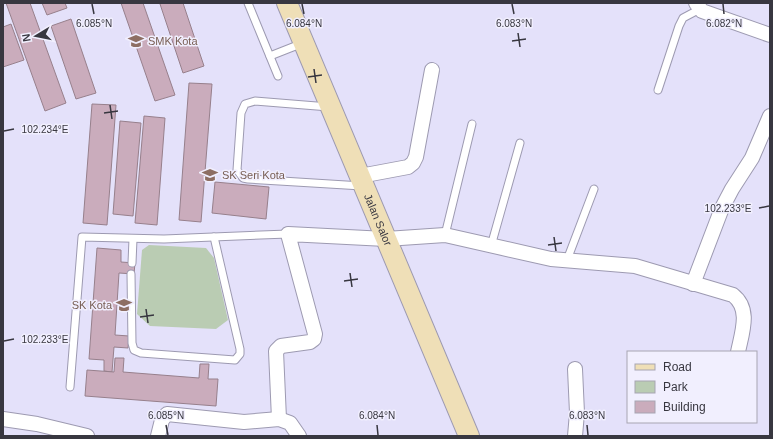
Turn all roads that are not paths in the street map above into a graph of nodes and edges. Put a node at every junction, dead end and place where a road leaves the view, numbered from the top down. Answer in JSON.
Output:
{"nodes":[{"id":1,"x":248,"y":3,"type":"edge"},
{"id":2,"x":287,"y":3,"type":"edge"},
{"id":3,"x":698,"y":6,"type":"edge"},
{"id":4,"x":770,"y":35,"type":"edge"},
{"id":5,"x":304,"y":43,"type":"junction"},
{"id":6,"x":270,"y":56,"type":"junction"},
{"id":7,"x":432,"y":70,"type":"dead end"},
{"id":8,"x":278,"y":76,"type":"dead end"},
{"id":9,"x":658,"y":90,"type":"dead end"},
{"id":10,"x":331,"y":108,"type":"junction"},
{"id":11,"x":770,"y":116,"type":"edge"},
{"id":12,"x":472,"y":124,"type":"dead end"},
{"id":13,"x":520,"y":143,"type":"dead end"},
{"id":14,"x":362,"y":181,"type":"junction"},
{"id":15,"x":594,"y":189,"type":"dead end"},
{"id":16,"x":288,"y":234,"type":"junction"},
{"id":17,"x":445,"y":235,"type":"junction"},
{"id":18,"x":214,"y":237,"type":"junction"},
{"id":19,"x":134,"y":239,"type":"junction"},
{"id":20,"x":386,"y":240,"type":"junction"},
{"id":21,"x":491,"y":246,"type":"junction"},
{"id":22,"x":567,"y":260,"type":"junction"},
{"id":23,"x":132,"y":263,"type":"dead end"},
{"id":24,"x":131,"y":274,"type":"dead end"},
{"id":25,"x":693,"y":284,"type":"junction"},
{"id":26,"x":738,"y":351,"type":"edge"},
{"id":27,"x":576,"y":369,"type":"dead end"},
{"id":28,"x":70,"y":387,"type":"dead end"},
{"id":29,"x":3,"y":419,"type":"edge"},
{"id":30,"x":279,"y":419,"type":"junction"},
{"id":31,"x":37,"y":430,"type":"edge"},
{"id":32,"x":87,"y":436,"type":"edge"},
{"id":33,"x":158,"y":436,"type":"edge"},
{"id":34,"x":299,"y":436,"type":"edge"},
{"id":35,"x":469,"y":436,"type":"edge"},
{"id":36,"x":575,"y":436,"type":"edge"}],
"edges":[{"from":1,"to":6,"type":"lane"},
{"from":2,"to":5,"type":"main road","name":"Jalan Salor"},
{"from":3,"to":4,"type":"street"},
{"from":3,"to":9,"type":"lane"},
{"from":5,"to":6,"type":"lane"},
{"from":5,"to":10,"type":"main road","name":"Jalan Salor"},
{"from":6,"to":8,"type":"lane"},
{"from":7,"to":14,"type":"street"},
{"from":10,"to":14,"type":"main road","name":"Jalan Salor"},
{"from":10,"to":14,"type":"lane"},
{"from":11,"to":25,"type":"street"},
{"from":12,"to":17,"type":"lane"},
{"from":13,"to":21,"type":"lane"},
{"from":14,"to":20,"type":"main road","name":"Jalan Salor"},
{"from":15,"to":22,"type":"lane"},
{"from":16,"to":18,"type":"lane"},
{"from":16,"to":20,"type":"street"},
{"from":16,"to":30,"type":"street"},
{"from":17,"to":20,"type":"street"},
{"from":17,"to":21,"type":"street"},
{"from":18,"to":19,"type":"lane"},
{"from":18,"to":24,"type":"lane"},
{"from":19,"to":23,"type":"lane"},
{"from":19,"to":28,"type":"lane"},
{"from":20,"to":35,"type":"main road","name":"Jalan Salor"},
{"from":21,"to":22,"type":"street"},
{"from":22,"to":25,"type":"street"},
{"from":25,"to":26,"type":"street"},
{"from":27,"to":36,"type":"street"},
{"from":29,"to":31,"type":"street"},
{"from":30,"to":33,"type":"street"},
{"from":30,"to":34,"type":"street"},
{"from":31,"to":32,"type":"street"}]}
